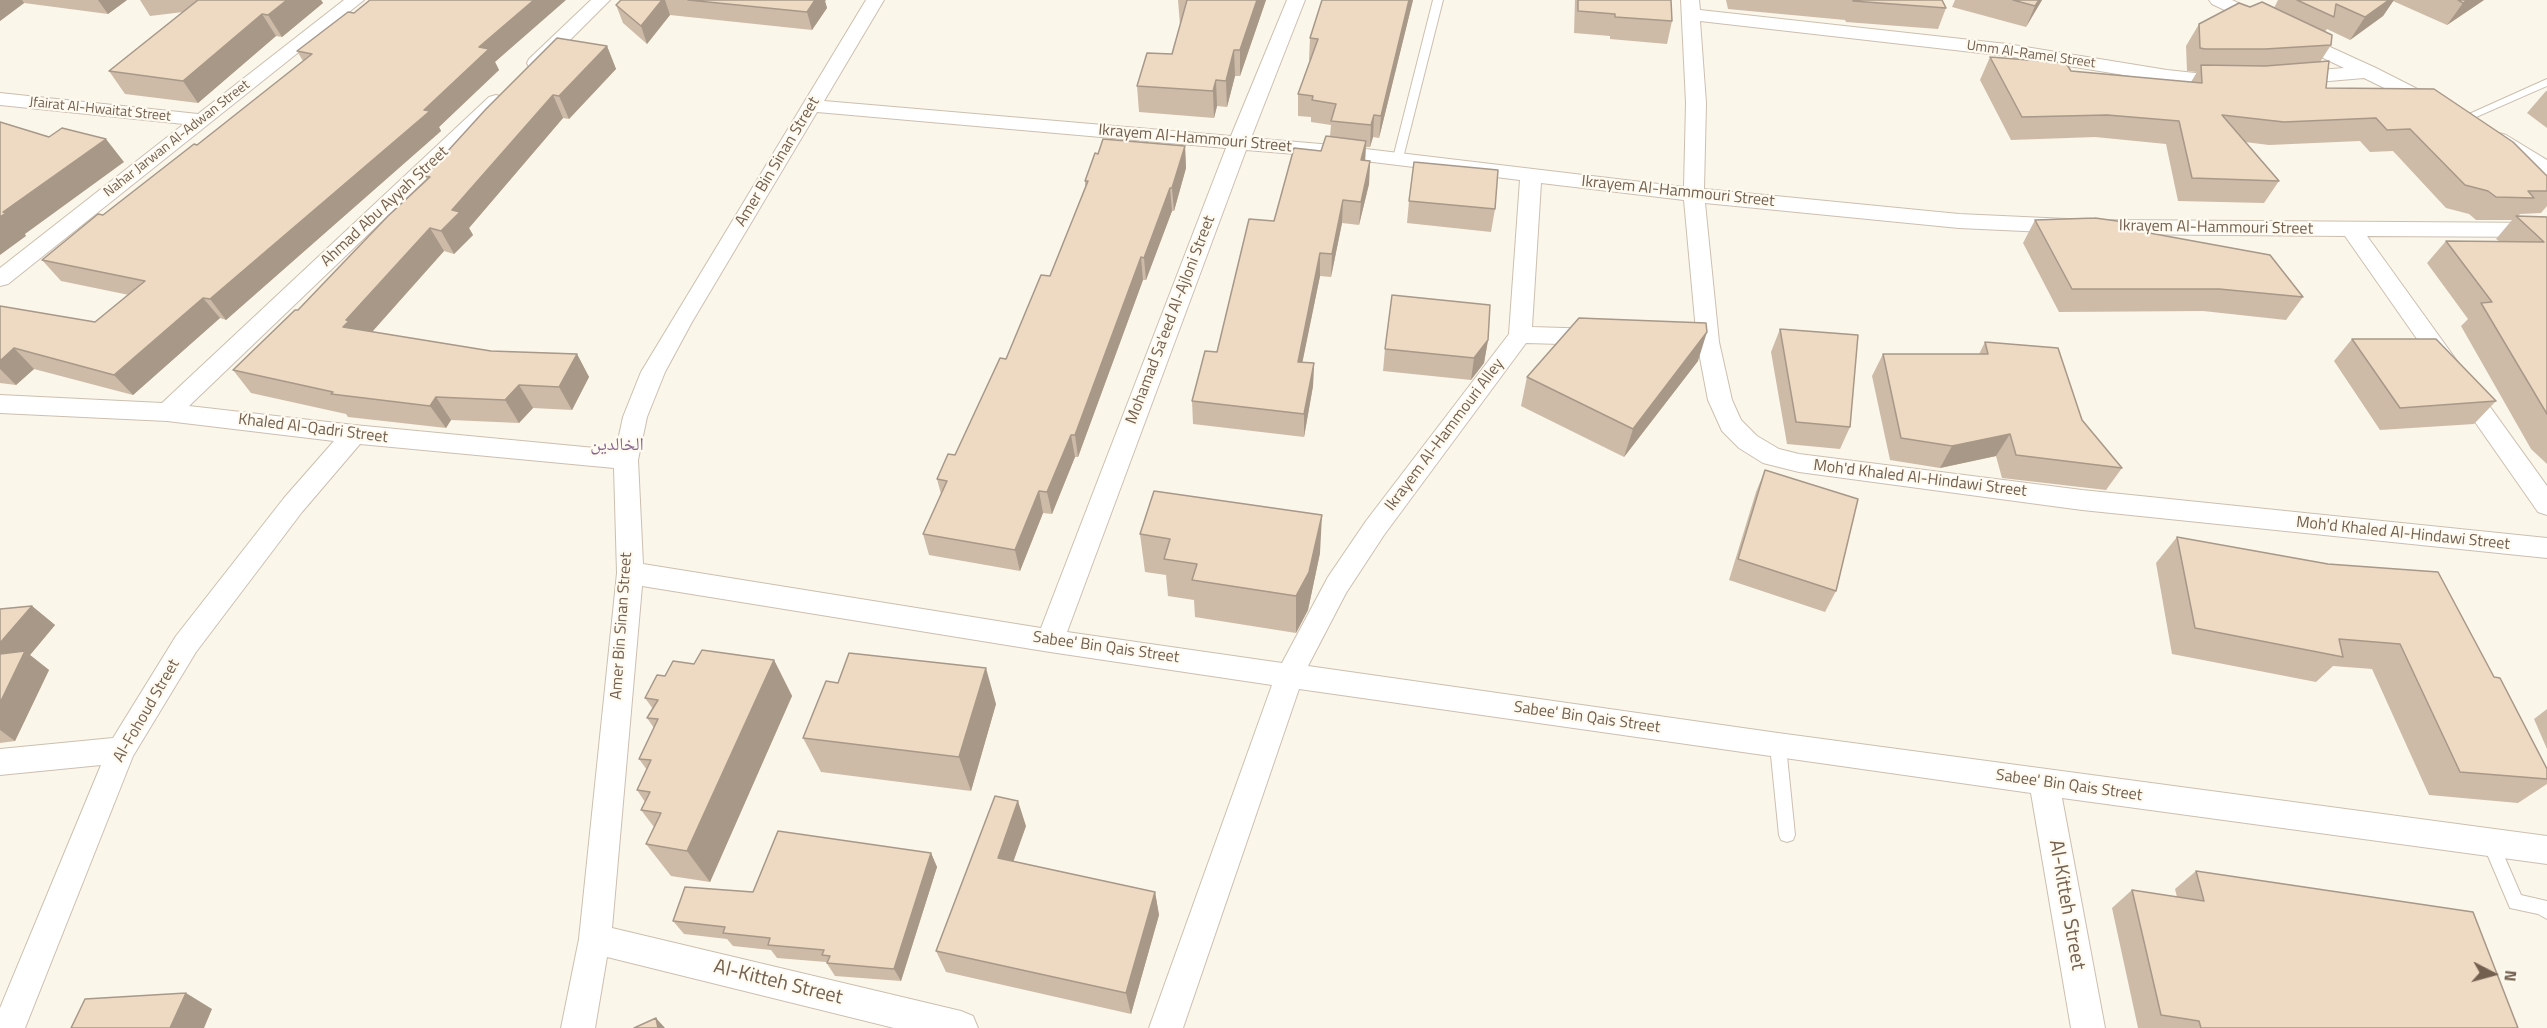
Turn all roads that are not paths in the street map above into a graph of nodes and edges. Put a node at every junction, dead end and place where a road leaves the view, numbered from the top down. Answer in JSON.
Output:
{"nodes":[{"id":1,"x":355,"y":0,"type":"edge"},
{"id":2,"x":601,"y":0,"type":"edge"},
{"id":3,"x":875,"y":0,"type":"edge"},
{"id":4,"x":1296,"y":0,"type":"edge"},
{"id":5,"x":1438,"y":0,"type":"edge"},
{"id":6,"x":2218,"y":0,"type":"edge"},
{"id":7,"x":1691,"y":7,"type":"edge"},
{"id":8,"x":2369,"y":72,"type":"junction"},
{"id":9,"x":2272,"y":79,"type":"edge"},
{"id":10,"x":2240,"y":80,"type":"edge"},
{"id":11,"x":2547,"y":82,"type":"edge"},
{"id":12,"x":0,"y":99,"type":"edge"},
{"id":13,"x":812,"y":106,"type":"junction"},
{"id":14,"x":2463,"y":119,"type":"junction"},
{"id":15,"x":200,"y":120,"type":"junction"},
{"id":16,"x":1239,"y":143,"type":"junction"},
{"id":17,"x":1398,"y":158,"type":"junction"},
{"id":18,"x":2547,"y":169,"type":"edge"},
{"id":19,"x":1531,"y":174,"type":"junction"},
{"id":20,"x":1694,"y":195,"type":"junction"},
{"id":21,"x":2352,"y":230,"type":"junction"},
{"id":22,"x":2547,"y":230,"type":"edge"},
{"id":23,"x":0,"y":279,"type":"edge"},
{"id":24,"x":1520,"y":334,"type":"junction"},
{"id":25,"x":1614,"y":338,"type":"edge"},
{"id":26,"x":0,"y":404,"type":"edge"},
{"id":27,"x":167,"y":412,"type":"junction"},
{"id":28,"x":354,"y":434,"type":"junction"},
{"id":29,"x":626,"y":460,"type":"junction"},
{"id":30,"x":2547,"y":505,"type":"edge"},
{"id":31,"x":2547,"y":548,"type":"edge"},
{"id":32,"x":630,"y":573,"type":"junction"},
{"id":33,"x":1050,"y":641,"type":"junction"},
{"id":34,"x":1290,"y":674,"type":"junction"},
{"id":35,"x":1778,"y":746,"type":"junction"},
{"id":36,"x":121,"y":750,"type":"junction"},
{"id":37,"x":0,"y":762,"type":"edge"},
{"id":38,"x":2044,"y":782,"type":"junction"},
{"id":39,"x":1787,"y":835,"type":"dead end"},
{"id":40,"x":2490,"y":842,"type":"junction"},
{"id":41,"x":2547,"y":850,"type":"edge"},
{"id":42,"x":2547,"y":911,"type":"edge"},
{"id":43,"x":595,"y":939,"type":"junction"},
{"id":44,"x":8,"y":1028,"type":"edge"},
{"id":45,"x":578,"y":1028,"type":"edge"},
{"id":46,"x":961,"y":1028,"type":"edge"},
{"id":47,"x":1166,"y":1028,"type":"edge"},
{"id":48,"x":2088,"y":1028,"type":"edge"}],
"edges":[{"from":1,"to":15,"type":"street","name":"Nahar Jarwan Al-Adwan Street"},
{"from":2,"to":27,"type":"street","name":"Ahmad Abu Ayyah Street"},
{"from":3,"to":13,"type":"street","name":"Amer Bin Sinan Street"},
{"from":4,"to":16,"type":"street","name":"Mohamad Sa'eed Al-Ajloni Street"},
{"from":5,"to":17,"type":"lane"},
{"from":6,"to":8,"type":"street"},
{"from":7,"to":10,"type":"street","name":"Umm Al-Ramel Street"},
{"from":7,"to":20,"type":"street","name":"Moh'd Khaled Al-Hindawi Street"},
{"from":8,"to":9,"type":"street"},
{"from":8,"to":14,"type":"street"},
{"from":11,"to":14,"type":"lane"},
{"from":12,"to":15,"type":"street","name":"Jfairat Al-Hwaitat Street"},
{"from":13,"to":16,"type":"street","name":"Ikrayem Al-Hammouri Street"},
{"from":13,"to":29,"type":"street","name":"Amer Bin Sinan Street"},
{"from":14,"to":18,"type":"street"},
{"from":15,"to":23,"type":"street","name":"Nahar Jarwan Al-Adwan Street"},
{"from":16,"to":17,"type":"street","name":"Ikrayem Al-Hammouri Street"},
{"from":16,"to":33,"type":"street","name":"Mohamad Sa'eed Al-Ajloni Street"},
{"from":17,"to":19,"type":"street","name":"Ikrayem Al-Hammouri Street"},
{"from":19,"to":20,"type":"street","name":"Ikrayem Al-Hammouri Street"},
{"from":19,"to":24,"type":"street"},
{"from":20,"to":21,"type":"street","name":"Ikrayem Al-Hammouri Street"},
{"from":20,"to":31,"type":"street","name":"Moh'd Khaled Al-Hindawi Street"},
{"from":21,"to":22,"type":"street","name":"Ikrayem Al-Hammouri Street"},
{"from":21,"to":30,"type":"street"},
{"from":24,"to":25,"type":"street"},
{"from":24,"to":34,"type":"street","name":"Ikrayem Al-Hammouri Alley"},
{"from":26,"to":27,"type":"street","name":"Khaled Al-Qadri Street"},
{"from":27,"to":28,"type":"street","name":"Khaled Al-Qadri Street"},
{"from":28,"to":29,"type":"street","name":"Khaled Al-Qadri Street"},
{"from":28,"to":36,"type":"street","name":"Al-Fohoud Street"},
{"from":29,"to":32,"type":"street","name":"Amer Bin Sinan Street"},
{"from":32,"to":33,"type":"street","name":"Sabee' Bin Qais Street"},
{"from":32,"to":43,"type":"street","name":"Amer Bin Sinan Street"},
{"from":33,"to":34,"type":"street","name":"Sabee' Bin Qais Street"},
{"from":34,"to":35,"type":"street","name":"Sabee' Bin Qais Street"},
{"from":34,"to":47,"type":"street","name":"Ikrayem Al-Hammouri Alley"},
{"from":35,"to":38,"type":"street","name":"Sabee' Bin Qais Street"},
{"from":35,"to":39,"type":"lane"},
{"from":36,"to":37,"type":"street"},
{"from":36,"to":44,"type":"street","name":"Al-Fohoud Street"},
{"from":38,"to":40,"type":"street","name":"Sabee' Bin Qais Street"},
{"from":38,"to":48,"type":"street","name":"Al-Kitteh Street"},
{"from":40,"to":41,"type":"street","name":"Sabee' Bin Qais Street"},
{"from":40,"to":42,"type":"lane"},
{"from":43,"to":45,"type":"street","name":"Amer Bin Sinan Street"},
{"from":43,"to":46,"type":"street","name":"Al-Kitteh Street"}]}
